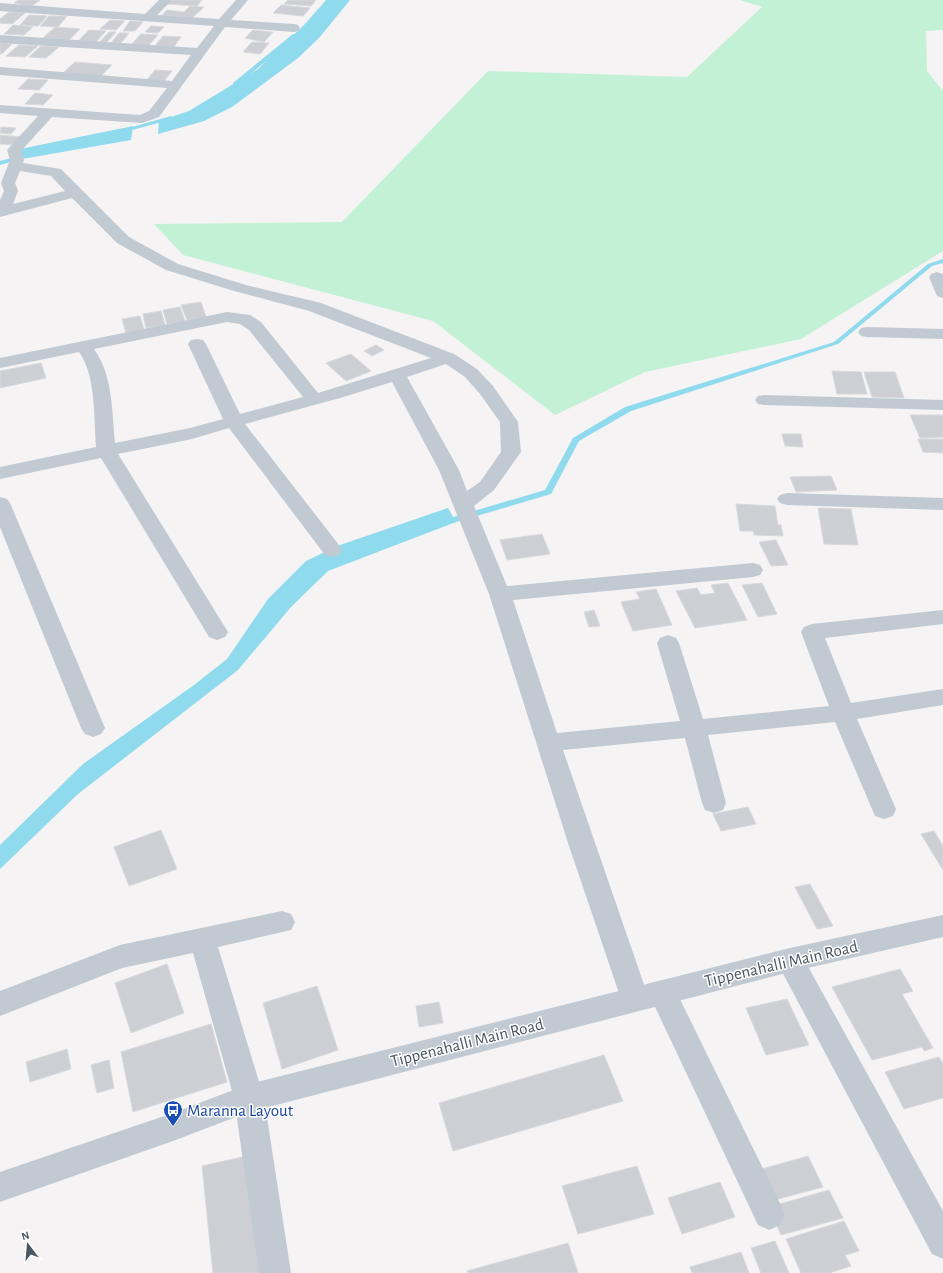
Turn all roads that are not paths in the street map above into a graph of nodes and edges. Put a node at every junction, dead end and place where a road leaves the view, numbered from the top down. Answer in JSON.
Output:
{"nodes":[{"id":1,"x":90,"y":0,"type":"edge"},
{"id":2,"x":166,"y":0,"type":"edge"},
{"id":3,"x":242,"y":0,"type":"edge"},
{"id":4,"x":0,"y":7,"type":"edge"},
{"id":5,"x":75,"y":12,"type":"junction"},
{"id":6,"x":148,"y":17,"type":"junction"},
{"id":7,"x":222,"y":23,"type":"junction"},
{"id":8,"x":294,"y":28,"type":"dead end"},
{"id":9,"x":0,"y":39,"type":"edge"},
{"id":10,"x":200,"y":52,"type":"junction"},
{"id":11,"x":0,"y":71,"type":"edge"},
{"id":12,"x":176,"y":85,"type":"junction"},
{"id":13,"x":0,"y":109,"type":"edge"},
{"id":14,"x":48,"y":112,"type":"junction"},
{"id":15,"x":0,"y":150,"type":"edge"},
{"id":16,"x":15,"y":158,"type":"junction"},
{"id":17,"x":75,"y":193,"type":"junction"},
{"id":18,"x":0,"y":211,"type":"edge"},
{"id":19,"x":937,"y":277,"type":"dead end"},
{"id":20,"x":943,"y":293,"type":"edge"},
{"id":21,"x":867,"y":332,"type":"dead end"},
{"id":22,"x":943,"y":334,"type":"edge"},
{"id":23,"x":197,"y":344,"type":"dead end"},
{"id":24,"x":83,"y":346,"type":"junction"},
{"id":25,"x":448,"y":358,"type":"junction"},
{"id":26,"x":0,"y":363,"type":"edge"},
{"id":27,"x":397,"y":375,"type":"junction"},
{"id":28,"x":314,"y":399,"type":"junction"},
{"id":29,"x":764,"y":400,"type":"dead end"},
{"id":30,"x":943,"y":405,"type":"edge"},
{"id":31,"x":234,"y":422,"type":"junction"},
{"id":32,"x":106,"y":450,"type":"junction"},
{"id":33,"x":0,"y":472,"type":"edge"},
{"id":34,"x":786,"y":499,"type":"dead end"},
{"id":35,"x":0,"y":503,"type":"edge"},
{"id":36,"x":943,"y":504,"type":"edge"},
{"id":37,"x":469,"y":517,"type":"junction"},
{"id":38,"x":332,"y":550,"type":"dead end"},
{"id":39,"x":753,"y":570,"type":"dead end"},
{"id":40,"x":500,"y":594,"type":"junction"},
{"id":41,"x":943,"y":617,"type":"edge"},
{"id":42,"x":217,"y":632,"type":"dead end"},
{"id":43,"x":668,"y":643,"type":"dead end"},
{"id":44,"x":943,"y":697,"type":"edge"},
{"id":45,"x":843,"y":712,"type":"junction"},
{"id":46,"x":93,"y":728,"type":"dead end"},
{"id":47,"x":694,"y":728,"type":"junction"},
{"id":48,"x":548,"y":743,"type":"junction"},
{"id":49,"x":714,"y":803,"type":"dead end"},
{"id":50,"x":884,"y":809,"type":"dead end"},
{"id":51,"x":282,"y":922,"type":"dead end"},
{"id":52,"x":943,"y":926,"type":"edge"},
{"id":53,"x":202,"y":939,"type":"junction"},
{"id":54,"x":790,"y":960,"type":"junction"},
{"id":55,"x":649,"y":996,"type":"junction"},
{"id":56,"x":0,"y":1004,"type":"edge"},
{"id":57,"x":249,"y":1098,"type":"junction"},
{"id":58,"x":0,"y":1187,"type":"edge"},
{"id":59,"x":769,"y":1214,"type":"dead end"},
{"id":60,"x":943,"y":1243,"type":"edge"},
{"id":61,"x":275,"y":1273,"type":"edge"}],
"edges":[{"from":1,"to":5,"type":"street"},
{"from":2,"to":6,"type":"street"},
{"from":3,"to":7,"type":"street"},
{"from":4,"to":5,"type":"street"},
{"from":5,"to":6,"type":"street"},
{"from":6,"to":7,"type":"street"},
{"from":7,"to":8,"type":"street"},
{"from":7,"to":10,"type":"street"},
{"from":9,"to":10,"type":"street"},
{"from":10,"to":12,"type":"street"},
{"from":11,"to":12,"type":"street"},
{"from":12,"to":14,"type":"street"},
{"from":13,"to":14,"type":"street"},
{"from":14,"to":16,"type":"street"},
{"from":15,"to":16,"type":"street"},
{"from":16,"to":17,"type":"street"},
{"from":16,"to":18,"type":"street"},
{"from":17,"to":18,"type":"street"},
{"from":17,"to":25,"type":"street"},
{"from":19,"to":20,"type":"street"},
{"from":21,"to":22,"type":"street"},
{"from":23,"to":31,"type":"street"},
{"from":24,"to":26,"type":"street"},
{"from":24,"to":28,"type":"street"},
{"from":24,"to":32,"type":"street"},
{"from":25,"to":27,"type":"street"},
{"from":25,"to":37,"type":"street"},
{"from":27,"to":28,"type":"street"},
{"from":27,"to":37,"type":"street"},
{"from":28,"to":31,"type":"street"},
{"from":29,"to":30,"type":"street"},
{"from":31,"to":32,"type":"street"},
{"from":31,"to":38,"type":"street"},
{"from":32,"to":33,"type":"street"},
{"from":32,"to":42,"type":"street"},
{"from":34,"to":36,"type":"street"},
{"from":35,"to":46,"type":"street"},
{"from":37,"to":40,"type":"street"},
{"from":39,"to":40,"type":"street"},
{"from":40,"to":48,"type":"street"},
{"from":41,"to":45,"type":"street"},
{"from":43,"to":47,"type":"street"},
{"from":44,"to":45,"type":"street"},
{"from":45,"to":47,"type":"street"},
{"from":45,"to":50,"type":"street"},
{"from":47,"to":48,"type":"street"},
{"from":47,"to":49,"type":"street"},
{"from":48,"to":55,"type":"street"},
{"from":51,"to":53,"type":"street"},
{"from":52,"to":54,"type":"street","name":"Tippenahalli Main Road"},
{"from":53,"to":56,"type":"street"},
{"from":53,"to":57,"type":"street"},
{"from":54,"to":55,"type":"street","name":"Tippenahalli Main Road"},
{"from":54,"to":60,"type":"street"},
{"from":55,"to":57,"type":"street","name":"Tippenahalli Main Road"},
{"from":55,"to":59,"type":"street"},
{"from":57,"to":58,"type":"street","name":"Tippenahalli Main Road"},
{"from":57,"to":61,"type":"street"}]}
